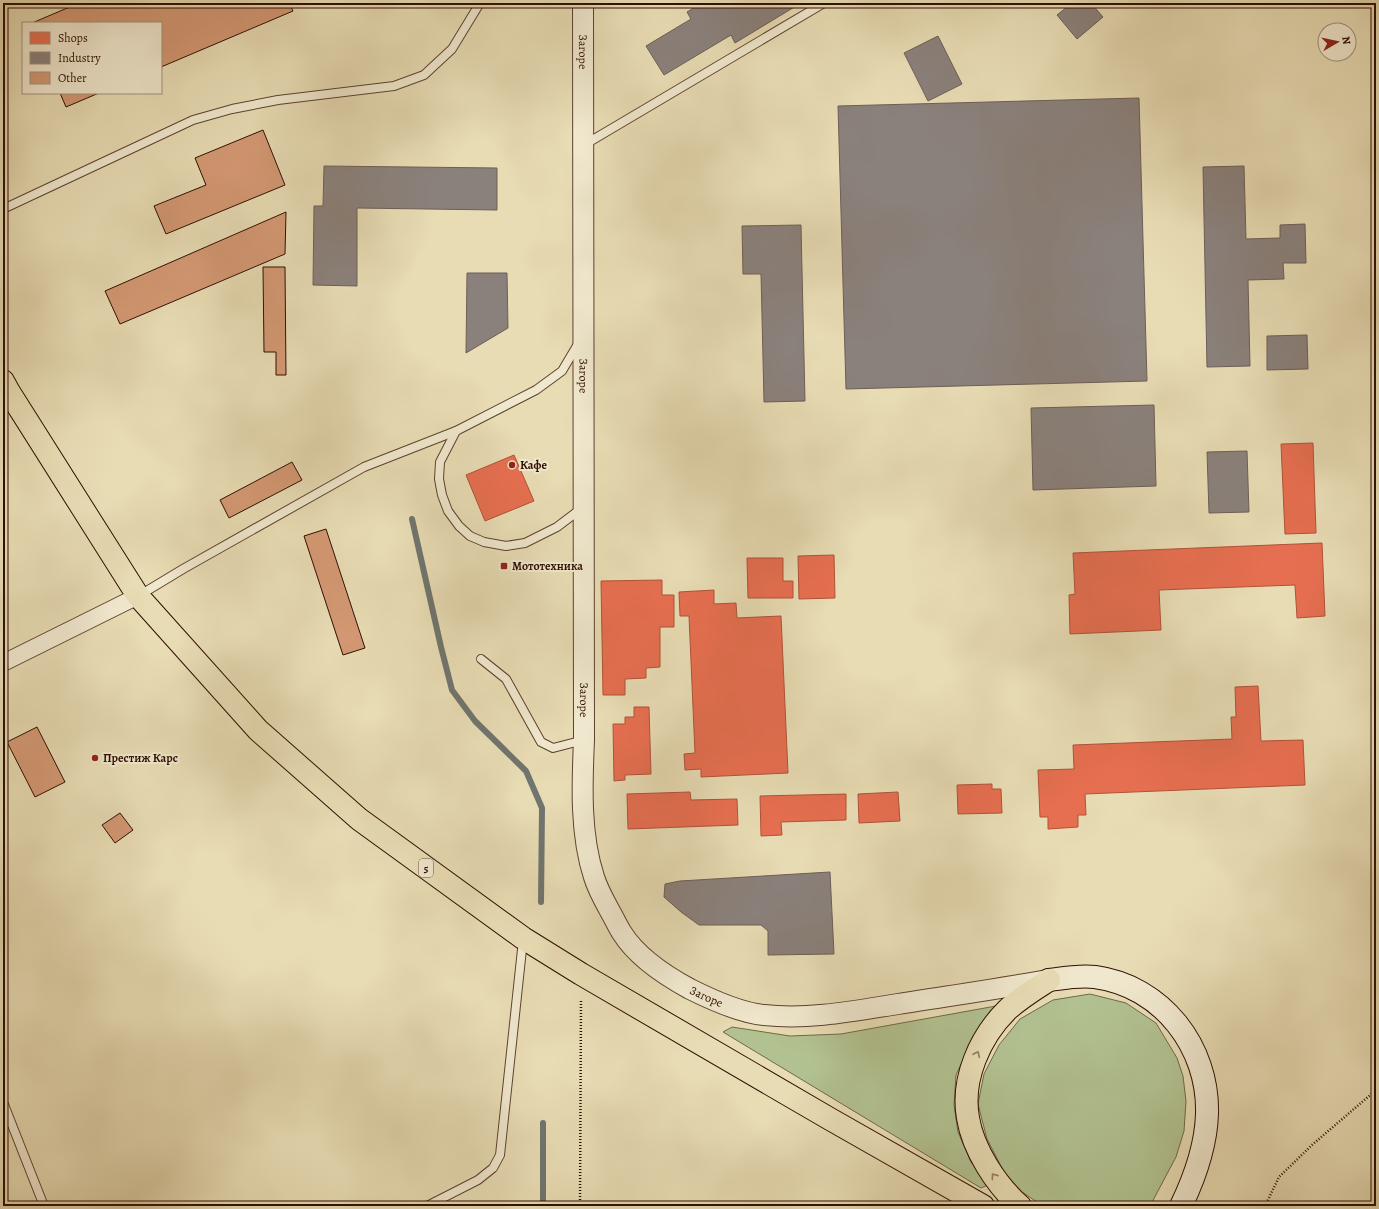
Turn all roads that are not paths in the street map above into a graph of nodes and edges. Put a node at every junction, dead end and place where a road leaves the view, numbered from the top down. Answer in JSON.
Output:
{"nodes":[{"id":1,"x":480,"y":3,"type":"edge"},
{"id":2,"x":583,"y":3,"type":"edge"},
{"id":3,"x":824,"y":3,"type":"edge"},
{"id":4,"x":583,"y":145,"type":"junction"},
{"id":5,"x":3,"y":209,"type":"edge"},
{"id":6,"x":584,"y":335,"type":"junction"},
{"id":7,"x":3,"y":380,"type":"edge"},
{"id":8,"x":456,"y":431,"type":"junction"},
{"id":9,"x":584,"y":507,"type":"junction"},
{"id":10,"x":138,"y":596,"type":"junction"},
{"id":11,"x":482,"y":659,"type":"dead end"},
{"id":12,"x":3,"y":663,"type":"edge"},
{"id":13,"x":584,"y":740,"type":"junction"},
{"id":14,"x":523,"y":938,"type":"junction"},
{"id":15,"x":1049,"y":980,"type":"junction"},
{"id":16,"x":3,"y":1102,"type":"edge"},
{"id":17,"x":44,"y":1206,"type":"edge"},
{"id":18,"x":427,"y":1206,"type":"edge"},
{"id":19,"x":983,"y":1206,"type":"edge"},
{"id":20,"x":1020,"y":1206,"type":"edge"},
{"id":21,"x":1181,"y":1206,"type":"edge"}],
"edges":[{"from":1,"to":5,"type":"lane"},
{"from":2,"to":4,"type":"street","name":"Загоре"},
{"from":3,"to":4,"type":"lane"},
{"from":4,"to":6,"type":"street","name":"Загоре"},
{"from":6,"to":8,"type":"lane"},
{"from":6,"to":9,"type":"street","name":"Загоре"},
{"from":7,"to":10,"type":"main road","number":"5"},
{"from":8,"to":9,"type":"lane"},
{"from":8,"to":10,"type":"lane"},
{"from":9,"to":13,"type":"street","name":"Загоре"},
{"from":10,"to":12,"type":"street"},
{"from":10,"to":14,"type":"main road","number":"5"},
{"from":11,"to":13,"type":"lane"},
{"from":13,"to":15,"type":"street","name":"Загоре"},
{"from":14,"to":18,"type":"lane"},
{"from":14,"to":19,"type":"main road","number":"5"},
{"from":20,"to":15,"type":"main road","one_way":true},
{"from":15,"to":21,"type":"main road"},
{"from":16,"to":17,"type":"lane"}]}
